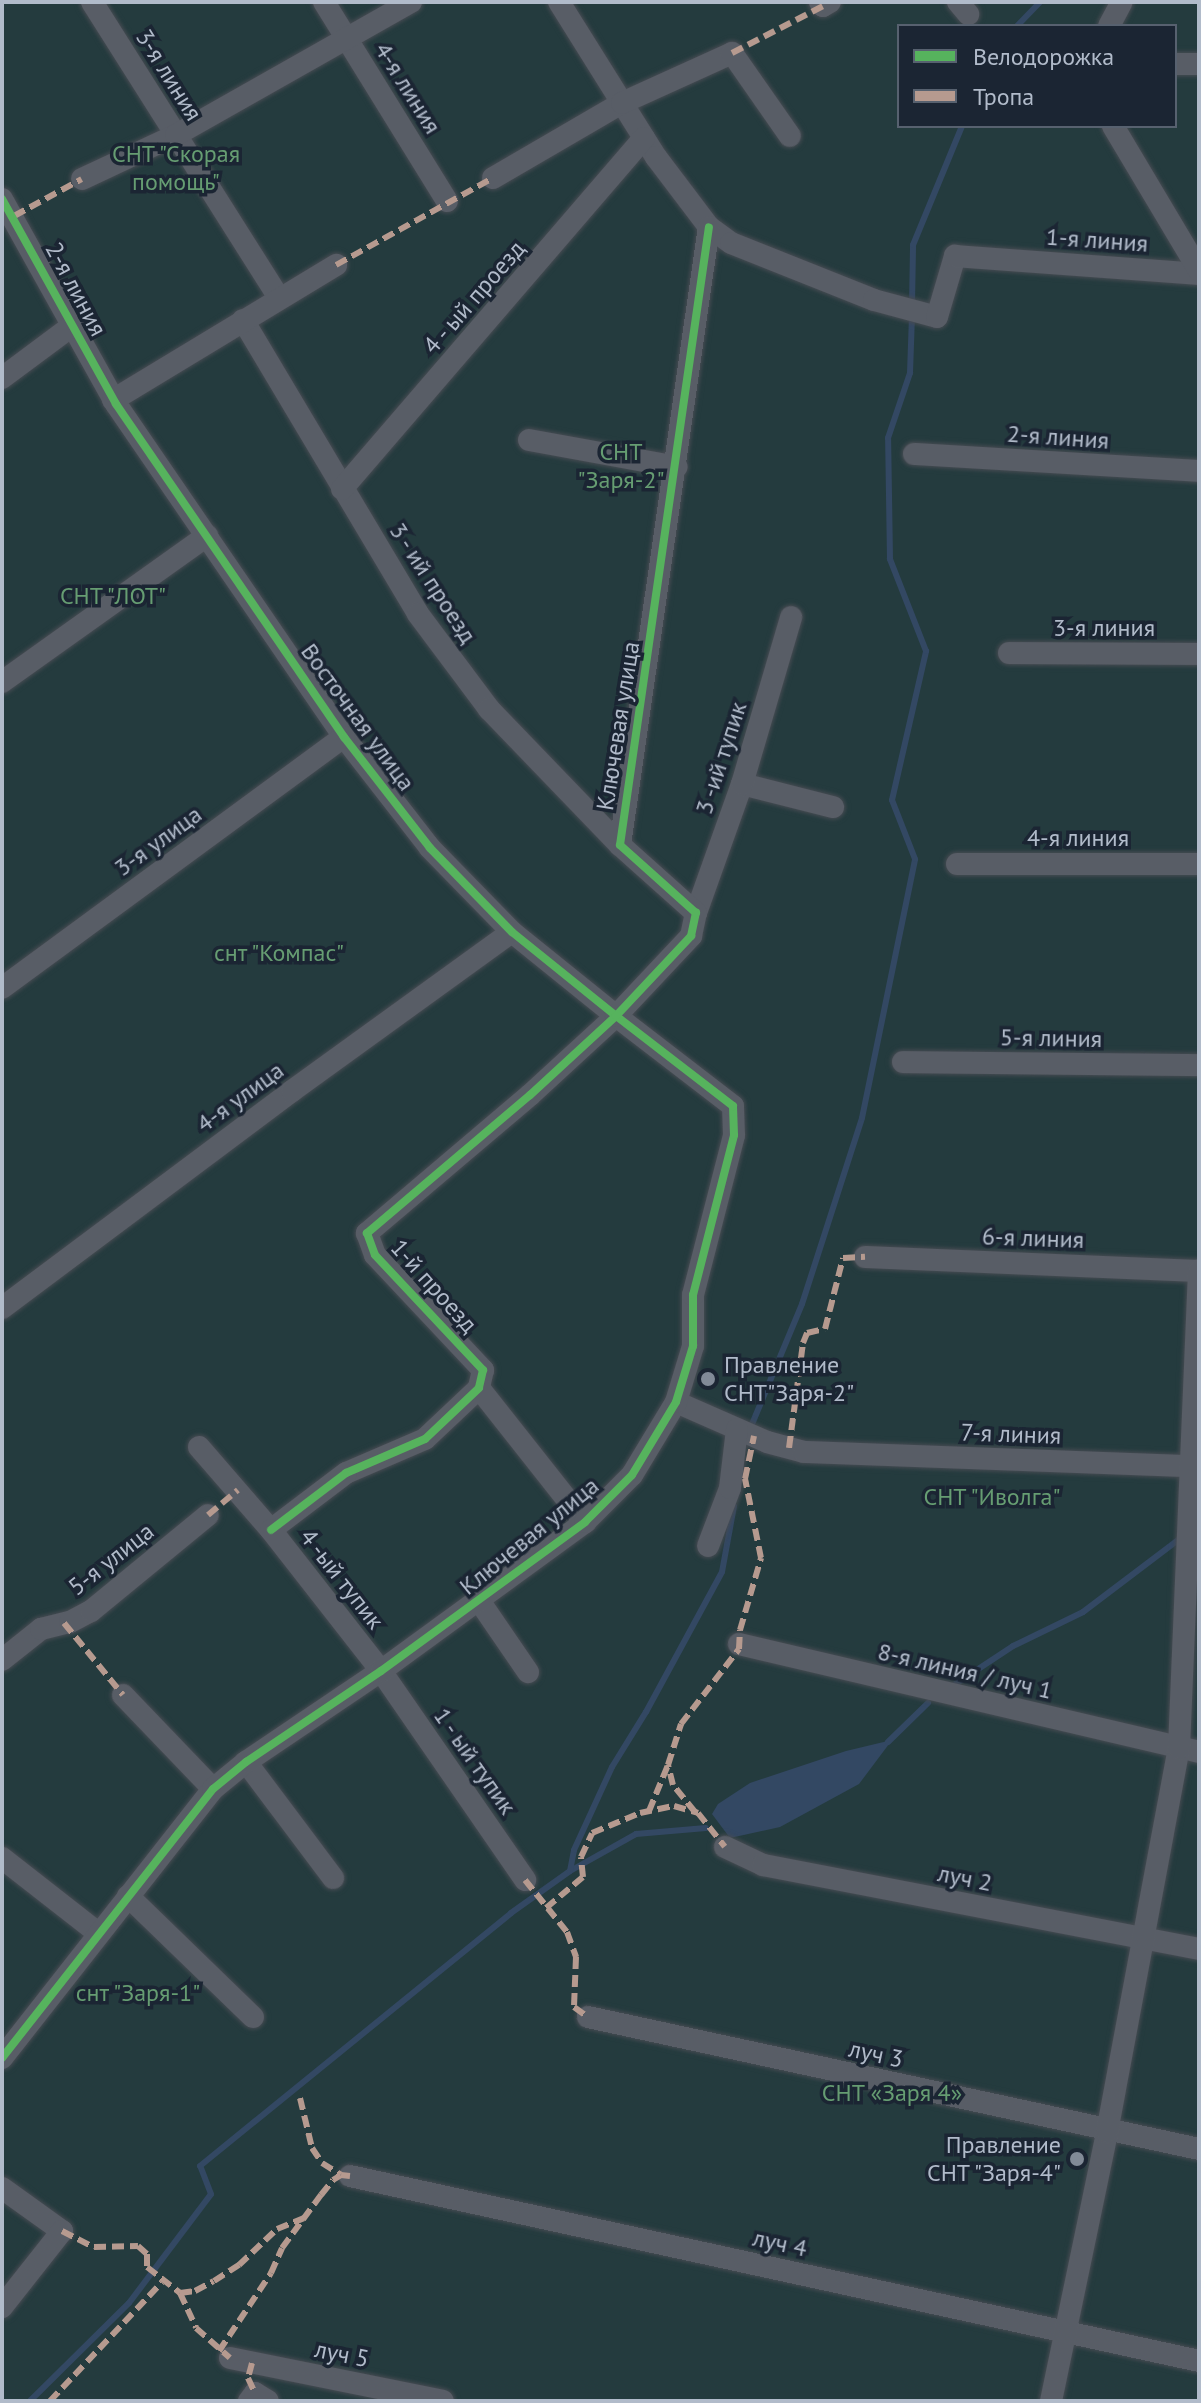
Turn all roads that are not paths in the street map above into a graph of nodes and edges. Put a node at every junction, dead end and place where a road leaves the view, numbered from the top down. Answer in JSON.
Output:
{"nodes":[{"id":1,"x":92,"y":2,"type":"edge"},
{"id":2,"x":324,"y":2,"type":"edge"},
{"id":3,"x":411,"y":2,"type":"edge"},
{"id":4,"x":559,"y":2,"type":"edge"},
{"id":5,"x":820,"y":2,"type":"edge"},
{"id":6,"x":830,"y":2,"type":"edge"},
{"id":7,"x":1122,"y":2,"type":"edge"},
{"id":8,"x":1110,"y":24,"type":"edge"},
{"id":9,"x":347,"y":39,"type":"junction"},
{"id":10,"x":1177,"y":64,"type":"edge"},
{"id":11,"x":1199,"y":64,"type":"edge"},
{"id":12,"x":622,"y":103,"type":"junction"},
{"id":13,"x":1114,"y":128,"type":"edge"},
{"id":14,"x":176,"y":135,"type":"junction"},
{"id":15,"x":790,"y":136,"type":"dead end"},
{"id":16,"x":644,"y":138,"type":"junction"},
{"id":17,"x":493,"y":178,"type":"dead end"},
{"id":18,"x":82,"y":179,"type":"dead end"},
{"id":19,"x":447,"y":201,"type":"dead end"},
{"id":20,"x":6,"y":213,"type":"edge"},
{"id":21,"x":709,"y":227,"type":"junction"},
{"id":22,"x":336,"y":265,"type":"dead end"},
{"id":23,"x":1199,"y":272,"type":"edge"},
{"id":24,"x":279,"y":298,"type":"junction"},
{"id":25,"x":243,"y":320,"type":"junction"},
{"id":26,"x":73,"y":325,"type":"junction"},
{"id":27,"x":2,"y":378,"type":"edge"},
{"id":28,"x":113,"y":400,"type":"junction"},
{"id":29,"x":529,"y":440,"type":"dead end"},
{"id":30,"x":914,"y":454,"type":"dead end"},
{"id":31,"x":677,"y":467,"type":"junction"},
{"id":32,"x":1199,"y":471,"type":"edge"},
{"id":33,"x":342,"y":489,"type":"junction"},
{"id":34,"x":207,"y":536,"type":"junction"},
{"id":35,"x":791,"y":617,"type":"dead end"},
{"id":36,"x":1009,"y":653,"type":"dead end"},
{"id":37,"x":1199,"y":654,"type":"edge"},
{"id":38,"x":2,"y":682,"type":"edge"},
{"id":39,"x":344,"y":737,"type":"junction"},
{"id":40,"x":742,"y":784,"type":"junction"},
{"id":41,"x":833,"y":807,"type":"dead end"},
{"id":42,"x":620,"y":845,"type":"junction"},
{"id":43,"x":957,"y":864,"type":"dead end"},
{"id":44,"x":1199,"y":864,"type":"edge"},
{"id":45,"x":696,"y":913,"type":"junction"},
{"id":46,"x":512,"y":932,"type":"junction"},
{"id":47,"x":2,"y":988,"type":"edge"},
{"id":48,"x":616,"y":1016,"type":"junction"},
{"id":49,"x":903,"y":1062,"type":"dead end"},
{"id":50,"x":1199,"y":1065,"type":"edge"},
{"id":51,"x":865,"y":1257,"type":"dead end"},
{"id":52,"x":1199,"y":1270,"type":"edge"},
{"id":53,"x":2,"y":1308,"type":"edge"},
{"id":54,"x":1197,"y":1348,"type":"edge"},
{"id":55,"x":479,"y":1388,"type":"junction"},
{"id":56,"x":676,"y":1402,"type":"junction"},
{"id":57,"x":744,"y":1432,"type":"junction"},
{"id":58,"x":199,"y":1447,"type":"dead end"},
{"id":59,"x":1194,"y":1466,"type":"junction"},
{"id":60,"x":208,"y":1515,"type":"dead end"},
{"id":61,"x":585,"y":1522,"type":"junction"},
{"id":62,"x":271,"y":1530,"type":"junction"},
{"id":63,"x":708,"y":1546,"type":"dead end"},
{"id":64,"x":480,"y":1602,"type":"junction"},
{"id":65,"x":739,"y":1644,"type":"dead end"},
{"id":66,"x":2,"y":1660,"type":"edge"},
{"id":67,"x":381,"y":1671,"type":"junction"},
{"id":68,"x":528,"y":1672,"type":"dead end"},
{"id":69,"x":123,"y":1695,"type":"dead end"},
{"id":70,"x":1199,"y":1735,"type":"edge"},
{"id":71,"x":1189,"y":1750,"type":"edge"},
{"id":72,"x":246,"y":1762,"type":"junction"},
{"id":73,"x":213,"y":1789,"type":"junction"},
{"id":74,"x":725,"y":1847,"type":"dead end"},
{"id":75,"x":2,"y":1858,"type":"edge"},
{"id":76,"x":333,"y":1878,"type":"dead end"},
{"id":77,"x":525,"y":1880,"type":"dead end"},
{"id":78,"x":128,"y":1896,"type":"junction"},
{"id":79,"x":98,"y":1933,"type":"junction"},
{"id":80,"x":1142,"y":1939,"type":"junction"},
{"id":81,"x":1199,"y":1949,"type":"edge"},
{"id":82,"x":253,"y":2017,"type":"dead end"},
{"id":83,"x":588,"y":2017,"type":"dead end"},
{"id":84,"x":2,"y":2058,"type":"edge"},
{"id":85,"x":1107,"y":2132,"type":"junction"},
{"id":86,"x":1199,"y":2149,"type":"edge"},
{"id":87,"x":350,"y":2176,"type":"dead end"},
{"id":88,"x":2,"y":2188,"type":"edge"},
{"id":89,"x":2,"y":2307,"type":"edge"},
{"id":90,"x":1065,"y":2332,"type":"junction"},
{"id":91,"x":230,"y":2358,"type":"dead end"},
{"id":92,"x":1199,"y":2361,"type":"edge"},
{"id":93,"x":443,"y":2401,"type":"edge"},
{"id":94,"x":1051,"y":2401,"type":"edge"}],
"edges":[{"from":1,"to":14,"type":"street","name":"3-я линия"},
{"from":2,"to":9,"type":"street","name":"4-я линия"},
{"from":3,"to":9,"type":"street"},
{"from":4,"to":12,"type":"street"},
{"from":5,"to":6,"type":"street"},
{"from":7,"to":8,"type":"street"},
{"from":9,"to":14,"type":"street"},
{"from":9,"to":19,"type":"street","name":"4-я линия"},
{"from":10,"to":11,"type":"street"},
{"from":12,"to":15,"type":"street"},
{"from":12,"to":16,"type":"street"},
{"from":12,"to":17,"type":"street"},
{"from":13,"to":23,"type":"street"},
{"from":14,"to":18,"type":"street"},
{"from":14,"to":24,"type":"street","name":"3-я линия"},
{"from":16,"to":21,"type":"street"},
{"from":16,"to":33,"type":"street","name":"4 - ый проезд"},
{"from":20,"to":26,"type":"street","name":"2-я линия"},
{"from":21,"to":23,"type":"street","name":"1-я линия"},
{"from":21,"to":31,"type":"street","name":"Ключевая улица"},
{"from":22,"to":24,"type":"street"},
{"from":24,"to":25,"type":"street"},
{"from":25,"to":28,"type":"street"},
{"from":25,"to":33,"type":"street","name":"3 - ий проезд"},
{"from":26,"to":27,"type":"street"},
{"from":26,"to":28,"type":"street","name":"2-я линия"},
{"from":28,"to":34,"type":"street","name":"Восточная улица"},
{"from":29,"to":31,"type":"street"},
{"from":30,"to":32,"type":"street","name":"2-я линия"},
{"from":31,"to":42,"type":"street","name":"Ключевая улица"},
{"from":33,"to":42,"type":"street","name":"3 - ий проезд"},
{"from":34,"to":38,"type":"street"},
{"from":34,"to":39,"type":"street","name":"Восточная улица"},
{"from":35,"to":40,"type":"street","name":"3 -ий тупик"},
{"from":36,"to":37,"type":"street","name":"3-я линия"},
{"from":39,"to":46,"type":"street","name":"Восточная улица"},
{"from":39,"to":47,"type":"street","name":"3-я улица"},
{"from":40,"to":41,"type":"street"},
{"from":40,"to":45,"type":"street","name":"3 -ий тупик"},
{"from":42,"to":45,"type":"street","name":"Ключевая улица"},
{"from":43,"to":44,"type":"street","name":"4-я линия"},
{"from":45,"to":48,"type":"street"},
{"from":46,"to":48,"type":"street","name":"Восточная улица"},
{"from":46,"to":53,"type":"street","name":"4-я улица"},
{"from":48,"to":55,"type":"street","name":"1-й проезд"},
{"from":48,"to":56,"type":"street","name":"Ключевая улица"},
{"from":49,"to":50,"type":"street","name":"5-я линия"},
{"from":51,"to":52,"type":"street","name":"6-я линия"},
{"from":52,"to":54,"type":"street"},
{"from":54,"to":59,"type":"street"},
{"from":55,"to":61,"type":"street"},
{"from":55,"to":62,"type":"street"},
{"from":56,"to":57,"type":"street","name":"7-я линия"},
{"from":56,"to":61,"type":"street","name":"Ключевая улица"},
{"from":57,"to":59,"type":"street","name":"7-я линия"},
{"from":57,"to":63,"type":"street"},
{"from":58,"to":62,"type":"street","name":"4 -ый тупик"},
{"from":59,"to":71,"type":"street"},
{"from":60,"to":66,"type":"street","name":"5-я улица"},
{"from":61,"to":64,"type":"street","name":"Ключевая улица"},
{"from":62,"to":67,"type":"street","name":"4 -ый тупик"},
{"from":64,"to":67,"type":"street","name":"Ключевая улица"},
{"from":64,"to":68,"type":"street"},
{"from":65,"to":71,"type":"street","name":"8-я линия / луч 1"},
{"from":67,"to":72,"type":"street","name":"Ключевая улица"},
{"from":67,"to":77,"type":"street","name":"1 - ый тупик"},
{"from":69,"to":73,"type":"street"},
{"from":70,"to":71,"type":"street"},
{"from":71,"to":80,"type":"street"},
{"from":72,"to":73,"type":"street","name":"Ключевая улица"},
{"from":72,"to":76,"type":"street"},
{"from":73,"to":78,"type":"street","name":"Ключевая улица"},
{"from":74,"to":80,"type":"street","name":"луч 2"},
{"from":75,"to":79,"type":"street"},
{"from":78,"to":79,"type":"street","name":"Ключевая улица"},
{"from":78,"to":82,"type":"street"},
{"from":79,"to":84,"type":"street","name":"Ключевая улица"},
{"from":80,"to":81,"type":"street","name":"луч 2"},
{"from":80,"to":85,"type":"street"},
{"from":83,"to":85,"type":"street","name":"луч 3"},
{"from":85,"to":86,"type":"street","name":"луч 3"},
{"from":85,"to":90,"type":"street"},
{"from":87,"to":90,"type":"street","name":"луч 4"},
{"from":88,"to":89,"type":"street"},
{"from":90,"to":92,"type":"street","name":"луч 4"},
{"from":90,"to":94,"type":"street"},
{"from":91,"to":93,"type":"street","name":"луч 5"}]}
